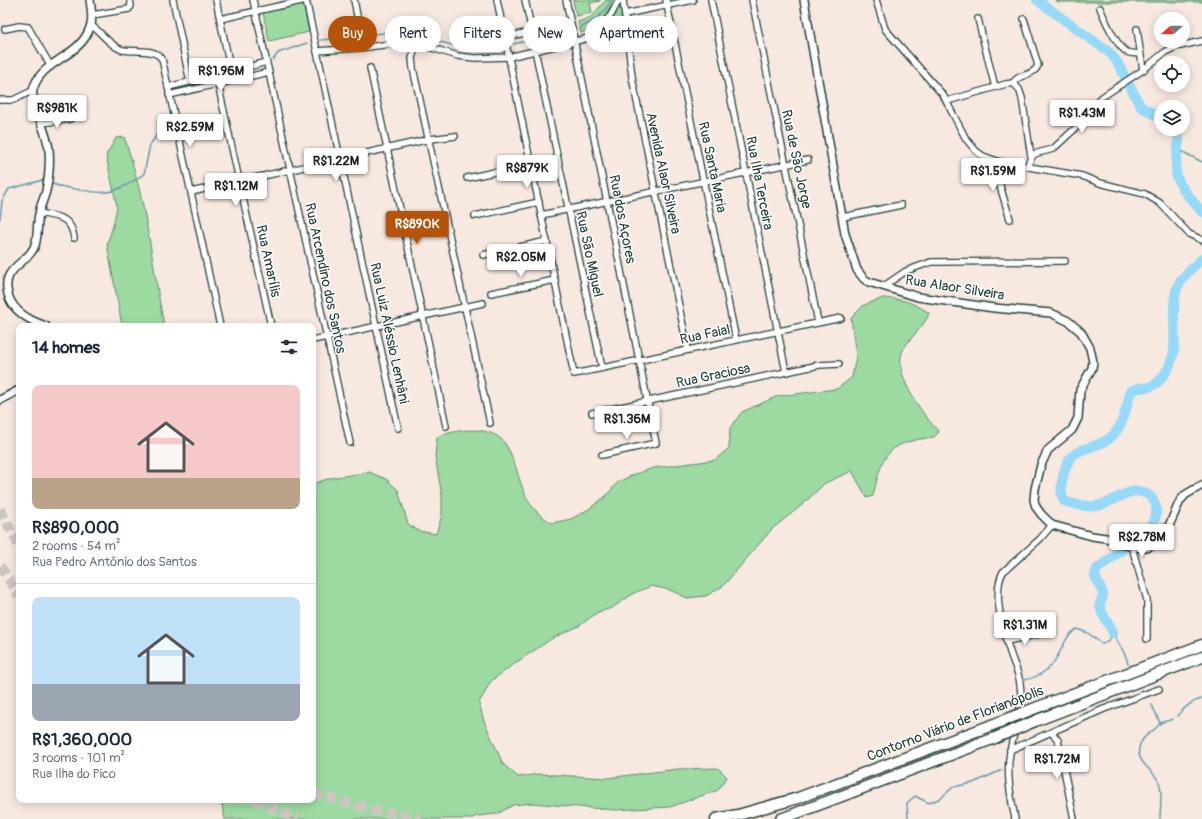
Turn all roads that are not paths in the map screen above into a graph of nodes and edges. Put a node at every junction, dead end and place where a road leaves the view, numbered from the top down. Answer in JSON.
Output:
{"nodes":[{"id":1,"x":90,"y":0,"type":"edge"},
{"id":2,"x":130,"y":0,"type":"edge"},
{"id":3,"x":172,"y":0,"type":"edge"},
{"id":4,"x":216,"y":0,"type":"edge"},
{"id":5,"x":253,"y":0,"type":"edge"},
{"id":6,"x":354,"y":0,"type":"edge"},
{"id":7,"x":497,"y":0,"type":"edge"},
{"id":8,"x":525,"y":0,"type":"edge"},
{"id":9,"x":566,"y":0,"type":"edge"},
{"id":10,"x":619,"y":0,"type":"edge"},
{"id":11,"x":623,"y":0,"type":"edge"},
{"id":12,"x":693,"y":0,"type":"edge"},
{"id":13,"x":711,"y":0,"type":"edge"},
{"id":14,"x":752,"y":0,"type":"edge"},
{"id":15,"x":804,"y":0,"type":"edge"},
{"id":16,"x":876,"y":0,"type":"edge"},
{"id":17,"x":667,"y":3,"type":"edge"},
{"id":18,"x":1100,"y":8,"type":"dead end"},
{"id":19,"x":255,"y":11,"type":"junction"},
{"id":20,"x":624,"y":14,"type":"joint"},
{"id":21,"x":92,"y":15,"type":"junction"},
{"id":22,"x":357,"y":16,"type":"edge"},
{"id":23,"x":500,"y":16,"type":"edge"},
{"id":24,"x":528,"y":16,"type":"edge"},
{"id":25,"x":569,"y":16,"type":"edge"},
{"id":26,"x":610,"y":16,"type":"edge"},
{"id":27,"x":220,"y":18,"type":"junction"},
{"id":28,"x":978,"y":19,"type":"dead end"},
{"id":29,"x":1024,"y":19,"type":"dead end"},
{"id":30,"x":91,"y":24,"type":"junction"},
{"id":31,"x":5,"y":29,"type":"dead end"},
{"id":32,"x":1137,"y":29,"type":"dead end"},
{"id":33,"x":1202,"y":41,"type":"edge"},
{"id":34,"x":385,"y":45,"type":"edge"},
{"id":35,"x":317,"y":51,"type":"junction"},
{"id":36,"x":441,"y":51,"type":"edge"},
{"id":37,"x":414,"y":52,"type":"edge"},
{"id":38,"x":508,"y":52,"type":"edge"},
{"id":39,"x":526,"y":52,"type":"edge"},
{"id":40,"x":535,"y":52,"type":"edge"},
{"id":41,"x":576,"y":52,"type":"edge"},
{"id":42,"x":629,"y":52,"type":"edge"},
{"id":43,"x":1140,"y":54,"type":"junction"},
{"id":44,"x":509,"y":56,"type":"junction"},
{"id":45,"x":266,"y":62,"type":"junction"},
{"id":46,"x":50,"y":65,"type":"junction"},
{"id":47,"x":370,"y":68,"type":"dead end"},
{"id":48,"x":1143,"y":70,"type":"junction"},
{"id":49,"x":231,"y":72,"type":"junction"},
{"id":50,"x":269,"y":72,"type":"junction"},
{"id":51,"x":190,"y":82,"type":"junction"},
{"id":52,"x":1013,"y":83,"type":"junction"},
{"id":53,"x":218,"y":84,"type":"junction"},
{"id":54,"x":168,"y":87,"type":"junction"},
{"id":55,"x":995,"y":87,"type":"junction"},
{"id":56,"x":32,"y":91,"type":"junction"},
{"id":57,"x":169,"y":95,"type":"junction"},
{"id":58,"x":0,"y":100,"type":"edge"},
{"id":59,"x":947,"y":101,"type":"junction"},
{"id":60,"x":70,"y":119,"type":"dead end"},
{"id":61,"x":42,"y":122,"type":"junction"},
{"id":62,"x":455,"y":136,"type":"dead end"},
{"id":63,"x":430,"y":139,"type":"junction"},
{"id":64,"x":387,"y":149,"type":"junction"},
{"id":65,"x":1031,"y":156,"type":"junction"},
{"id":66,"x":340,"y":159,"type":"junction"},
{"id":67,"x":808,"y":160,"type":"dead end"},
{"id":68,"x":1000,"y":162,"type":"junction"},
{"id":69,"x":531,"y":164,"type":"junction"},
{"id":70,"x":786,"y":164,"type":"junction"},
{"id":71,"x":1026,"y":167,"type":"junction"},
{"id":72,"x":290,"y":170,"type":"junction"},
{"id":73,"x":746,"y":173,"type":"junction"},
{"id":74,"x":467,"y":178,"type":"dead end"},
{"id":75,"x":704,"y":181,"type":"junction"},
{"id":76,"x":239,"y":182,"type":"junction"},
{"id":77,"x":656,"y":191,"type":"junction"},
{"id":78,"x":191,"y":192,"type":"junction"},
{"id":79,"x":607,"y":201,"type":"junction"},
{"id":80,"x":539,"y":202,"type":"junction"},
{"id":81,"x":901,"y":205,"type":"dead end"},
{"id":82,"x":568,"y":209,"type":"junction"},
{"id":83,"x":39,"y":213,"type":"junction"},
{"id":84,"x":541,"y":215,"type":"junction"},
{"id":85,"x":475,"y":216,"type":"dead end"},
{"id":86,"x":843,"y":217,"type":"junction"},
{"id":87,"x":1010,"y":220,"type":"dead end"},
{"id":88,"x":74,"y":238,"type":"dead end"},
{"id":89,"x":1202,"y":240,"type":"edge"},
{"id":90,"x":547,"y":241,"type":"junction"},
{"id":91,"x":483,"y":255,"type":"dead end"},
{"id":92,"x":1065,"y":261,"type":"dead end"},
{"id":93,"x":555,"y":280,"type":"junction"},
{"id":94,"x":884,"y":286,"type":"junction"},
{"id":95,"x":491,"y":293,"type":"dead end"},
{"id":96,"x":483,"y":303,"type":"dead end"},
{"id":97,"x":466,"y":307,"type":"junction"},
{"id":98,"x":423,"y":316,"type":"junction"},
{"id":99,"x":841,"y":318,"type":"dead end"},
{"id":100,"x":818,"y":322,"type":"junction"},
{"id":101,"x":39,"y":323,"type":"edge"},
{"id":102,"x":219,"y":323,"type":"edge"},
{"id":103,"x":270,"y":323,"type":"edge"},
{"id":104,"x":376,"y":326,"type":"junction"},
{"id":105,"x":778,"y":331,"type":"junction"},
{"id":106,"x":326,"y":337,"type":"junction"},
{"id":107,"x":316,"y":339,"type":"edge"},
{"id":108,"x":736,"y":340,"type":"junction"},
{"id":109,"x":688,"y":350,"type":"junction"},
{"id":110,"x":639,"y":360,"type":"junction"},
{"id":111,"x":839,"y":364,"type":"dead end"},
{"id":112,"x":602,"y":368,"type":"junction"},
{"id":113,"x":786,"y":372,"type":"junction"},
{"id":114,"x":16,"y":392,"type":"edge"},
{"id":115,"x":0,"y":400,"type":"edge"},
{"id":116,"x":648,"y":402,"type":"junction"},
{"id":117,"x":592,"y":413,"type":"dead end"},
{"id":118,"x":490,"y":423,"type":"dead end"},
{"id":119,"x":446,"y":426,"type":"dead end"},
{"id":120,"x":398,"y":428,"type":"dead end"},
{"id":121,"x":350,"y":443,"type":"dead end"},
{"id":122,"x":602,"y":455,"type":"dead end"},
{"id":123,"x":1202,"y":485,"type":"edge"},
{"id":124,"x":1052,"y":524,"type":"junction"},
{"id":125,"x":1132,"y":547,"type":"junction"},
{"id":126,"x":1039,"y":634,"type":"dead end"},
{"id":127,"x":1147,"y":638,"type":"dead end"},
{"id":128,"x":1007,"y":641,"type":"junction"},
{"id":129,"x":1202,"y":645,"type":"edge"},
{"id":130,"x":1202,"y":657,"type":"edge"},
{"id":131,"x":1159,"y":689,"type":"dead end"},
{"id":132,"x":1052,"y":733,"type":"junction"},
{"id":133,"x":1010,"y":750,"type":"junction"},
{"id":134,"x":716,"y":819,"type":"edge"},
{"id":135,"x":781,"y":819,"type":"edge"},
{"id":136,"x":1015,"y":819,"type":"edge"},
{"id":137,"x":1074,"y":819,"type":"edge"}],
"edges":[{"from":1,"to":21,"type":"street"},
{"from":2,"to":21,"type":"street"},
{"from":3,"to":51,"type":"street"},
{"from":4,"to":27,"type":"street"},
{"from":5,"to":19,"type":"street","name":"Rua Arcendino dos Santos"},
{"from":6,"to":22,"type":"street"},
{"from":7,"to":23,"type":"street"},
{"from":8,"to":24,"type":"street"},
{"from":9,"to":25,"type":"street","name":"Rua dos Açores"},
{"from":10,"to":26,"type":"street"},
{"from":11,"to":20,"type":"street","name":"Avenida Alaor Silveira"},
{"from":12,"to":17,"type":"street"},
{"from":13,"to":73,"type":"street","name":"Rua Ilha Terceira"},
{"from":14,"to":70,"type":"street","name":"Rua de São Jorge"},
{"from":15,"to":86,"type":"street","name":"Rua Alaor Silveira"},
{"from":16,"to":59,"type":"street"},
{"from":17,"to":20,"type":"street"},
{"from":17,"to":75,"type":"street","name":"Rua Santa Maria"},
{"from":18,"to":43,"type":"street"},
{"from":19,"to":27,"type":"street","name":"Rua Luiz Aléssio Lenhâni"},
{"from":19,"to":35,"type":"street","name":"Rua Luiz Aléssio Lenhâni"},
{"from":19,"to":45,"type":"street","name":"Rua Arcendino dos Santos"},
{"from":21,"to":30,"type":"street"},
{"from":27,"to":49,"type":"street"},
{"from":28,"to":55,"type":"street"},
{"from":29,"to":52,"type":"street"},
{"from":30,"to":46,"type":"street"},
{"from":30,"to":54,"type":"street"},
{"from":31,"to":46,"type":"street"},
{"from":32,"to":43,"type":"street"},
{"from":33,"to":48,"type":"street"},
{"from":34,"to":35,"type":"street"},
{"from":35,"to":66,"type":"street","name":"Rua Luiz Aléssio Lenhâni"},
{"from":36,"to":44,"type":"street"},
{"from":37,"to":63,"type":"street"},
{"from":38,"to":44,"type":"street"},
{"from":39,"to":44,"type":"street"},
{"from":40,"to":82,"type":"street","name":"Rua São Miguel"},
{"from":41,"to":79,"type":"street","name":"Rua dos Açores"},
{"from":42,"to":77,"type":"street","name":"Avenida Alaor Silveira"},
{"from":43,"to":48,"type":"street"},
{"from":44,"to":69,"type":"street"},
{"from":45,"to":49,"type":"street"},
{"from":45,"to":50,"type":"street","name":"Rua Arcendino dos Santos"},
{"from":46,"to":56,"type":"street"},
{"from":47,"to":64,"type":"street"},
{"from":48,"to":65,"type":"street"},
{"from":49,"to":51,"type":"street"},
{"from":50,"to":53,"type":"street"},
{"from":50,"to":72,"type":"street","name":"Rua Arcendino dos Santos"},
{"from":51,"to":54,"type":"street"},
{"from":52,"to":55,"type":"street"},
{"from":52,"to":65,"type":"street"},
{"from":53,"to":57,"type":"street"},
{"from":53,"to":76,"type":"street","name":"Rua Amarílis"},
{"from":54,"to":57,"type":"street"},
{"from":55,"to":59,"type":"street"},
{"from":56,"to":58,"type":"street"},
{"from":56,"to":61,"type":"street"},
{"from":57,"to":78,"type":"street"},
{"from":59,"to":68,"type":"street"},
{"from":60,"to":61,"type":"street"},
{"from":61,"to":83,"type":"street"},
{"from":62,"to":63,"type":"street"},
{"from":63,"to":64,"type":"street"},
{"from":63,"to":97,"type":"street"},
{"from":64,"to":66,"type":"street"},
{"from":64,"to":98,"type":"street"},
{"from":65,"to":71,"type":"street"},
{"from":66,"to":72,"type":"street"},
{"from":66,"to":104,"type":"street","name":"Rua Luiz Aléssio Lenhâni"},
{"from":67,"to":70,"type":"street"},
{"from":68,"to":71,"type":"street"},
{"from":68,"to":87,"type":"street"},
{"from":69,"to":74,"type":"street"},
{"from":69,"to":80,"type":"street"},
{"from":70,"to":73,"type":"street"},
{"from":70,"to":100,"type":"street","name":"Rua de São Jorge"},
{"from":71,"to":89,"type":"street"},
{"from":72,"to":76,"type":"street"},
{"from":72,"to":106,"type":"street","name":"Rua Arcendino dos Santos"},
{"from":73,"to":75,"type":"street"},
{"from":73,"to":105,"type":"street","name":"Rua Ilha Terceira"},
{"from":75,"to":77,"type":"street"},
{"from":75,"to":108,"type":"street","name":"Rua Santa Maria"},
{"from":76,"to":78,"type":"street"},
{"from":76,"to":103,"type":"street","name":"Rua Amarílis"},
{"from":77,"to":79,"type":"street"},
{"from":77,"to":109,"type":"street","name":"Avenida Alaor Silveira"},
{"from":78,"to":102,"type":"street"},
{"from":79,"to":82,"type":"street"},
{"from":79,"to":110,"type":"street","name":"Rua dos Açores"},
{"from":80,"to":84,"type":"street"},
{"from":80,"to":85,"type":"street"},
{"from":81,"to":86,"type":"street"},
{"from":82,"to":84,"type":"street"},
{"from":82,"to":112,"type":"street","name":"Rua São Miguel"},
{"from":83,"to":88,"type":"street"},
{"from":83,"to":101,"type":"street"},
{"from":84,"to":90,"type":"street"},
{"from":86,"to":94,"type":"street","name":"Rua Alaor Silveira"},
{"from":90,"to":91,"type":"street"},
{"from":90,"to":93,"type":"street"},
{"from":92,"to":94,"type":"street"},
{"from":93,"to":95,"type":"street"},
{"from":93,"to":112,"type":"street","name":"Rua Faial"},
{"from":94,"to":124,"type":"street","name":"Rua Alaor Silveira"},
{"from":96,"to":97,"type":"street"},
{"from":97,"to":98,"type":"street"},
{"from":97,"to":118,"type":"street"},
{"from":98,"to":104,"type":"street"},
{"from":98,"to":119,"type":"street"},
{"from":99,"to":100,"type":"street","name":"Rua Faial"},
{"from":100,"to":105,"type":"street","name":"Rua Faial"},
{"from":104,"to":106,"type":"street"},
{"from":104,"to":120,"type":"street","name":"Rua Luiz Aléssio Lenhâni"},
{"from":105,"to":108,"type":"street","name":"Rua Faial"},
{"from":105,"to":113,"type":"street","name":"Rua Ilha Terceira"},
{"from":106,"to":107,"type":"street"},
{"from":106,"to":121,"type":"street","name":"Rua Arcendino dos Santos"},
{"from":108,"to":109,"type":"street","name":"Rua Faial"},
{"from":109,"to":110,"type":"street","name":"Rua Faial"},
{"from":110,"to":112,"type":"street","name":"Rua Faial"},
{"from":110,"to":116,"type":"street","name":"Rua dos Açores"},
{"from":111,"to":113,"type":"street","name":"Rua Graciosa"},
{"from":113,"to":116,"type":"street","name":"Rua Graciosa"},
{"from":114,"to":115,"type":"street"},
{"from":116,"to":117,"type":"street","name":"Rua Graciosa"},
{"from":116,"to":122,"type":"street","name":"Rua dos Açores"},
{"from":123,"to":125,"type":"street"},
{"from":124,"to":125,"type":"street"},
{"from":124,"to":128,"type":"street"},
{"from":125,"to":127,"type":"street"},
{"from":126,"to":128,"type":"street"},
{"from":128,"to":133,"type":"street"},
{"from":129,"to":134,"type":"highway","name":"Contorno Viário de Florianópolis","bridge":true},
{"from":130,"to":135,"type":"highway","name":"Contorno Viário de Florianópolis","bridge":true},
{"from":131,"to":132,"type":"street"},
{"from":132,"to":133,"type":"street"},
{"from":132,"to":137,"type":"street"},
{"from":133,"to":136,"type":"street"}]}
